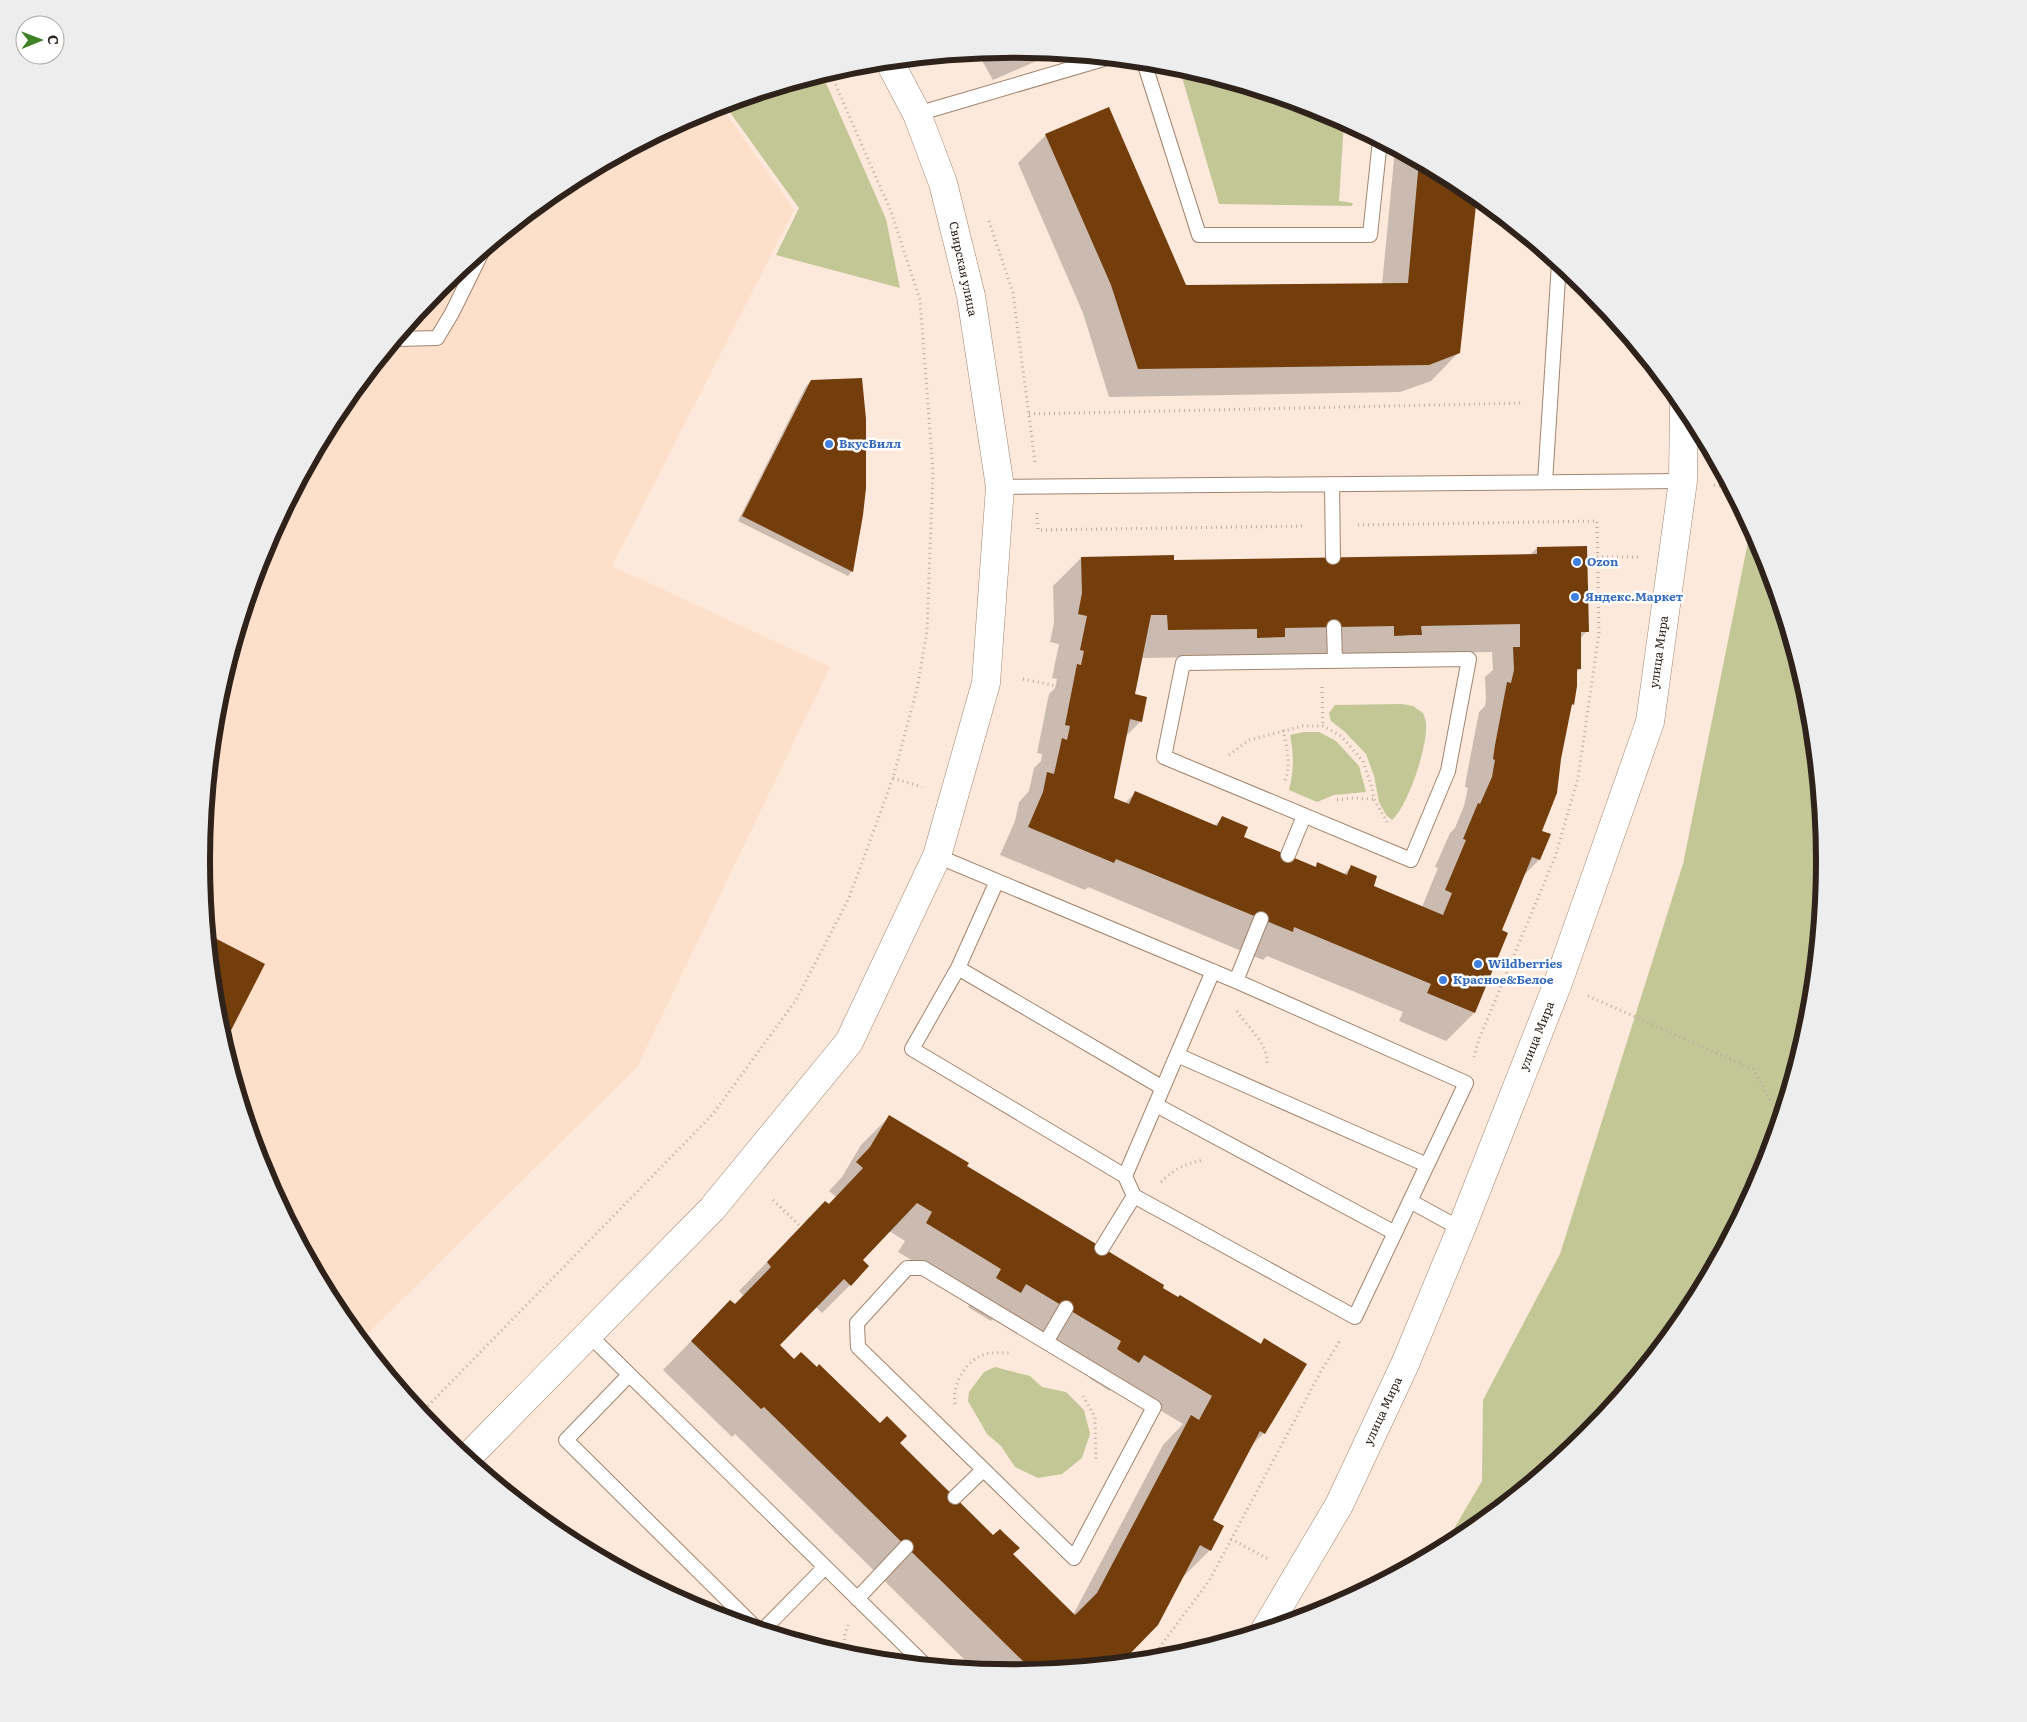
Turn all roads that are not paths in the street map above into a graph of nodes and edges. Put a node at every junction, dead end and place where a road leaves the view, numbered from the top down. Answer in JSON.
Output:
{"nodes":[{"id":1,"x":1094,"y":62,"type":"edge"},
{"id":2,"x":892,"y":67,"type":"edge"},
{"id":3,"x":1146,"y":69,"type":"edge"},
{"id":4,"x":917,"y":114,"type":"junction"},
{"id":5,"x":1379,"y":146,"type":"edge"},
{"id":6,"x":476,"y":265,"type":"edge"},
{"id":7,"x":1559,"y":272,"type":"edge"},
{"id":8,"x":403,"y":339,"type":"edge"},
{"id":9,"x":1684,"y":418,"type":"edge"},
{"id":10,"x":1683,"y":481,"type":"junction"},
{"id":11,"x":1545,"y":482,"type":"junction"},
{"id":12,"x":1332,"y":484,"type":"junction"},
{"id":13,"x":1000,"y":487,"type":"junction"},
{"id":14,"x":1333,"y":557,"type":"dead end"},
{"id":15,"x":1334,"y":627,"type":"dead end"},
{"id":16,"x":1328,"y":661,"type":"junction"},
{"id":17,"x":1304,"y":816,"type":"junction"},
{"id":18,"x":1288,"y":855,"type":"dead end"},
{"id":19,"x":937,"y":856,"type":"junction"},
{"id":20,"x":997,"y":881,"type":"junction"},
{"id":21,"x":1262,"y":919,"type":"dead end"},
{"id":22,"x":958,"y":968,"type":"junction"},
{"id":23,"x":1213,"y":972,"type":"junction"},
{"id":24,"x":1236,"y":981,"type":"junction"},
{"id":25,"x":1177,"y":1055,"type":"junction"},
{"id":26,"x":1163,"y":1088,"type":"junction"},
{"id":27,"x":1156,"y":1104,"type":"junction"},
{"id":28,"x":1427,"y":1165,"type":"junction"},
{"id":29,"x":1125,"y":1176,"type":"junction"},
{"id":30,"x":1138,"y":1198,"type":"junction"},
{"id":31,"x":1410,"y":1201,"type":"junction"},
{"id":32,"x":1461,"y":1229,"type":"junction"},
{"id":33,"x":1394,"y":1233,"type":"junction"},
{"id":34,"x":1102,"y":1248,"type":"dead end"},
{"id":35,"x":1066,"y":1308,"type":"dead end"},
{"id":36,"x":588,"y":1334,"type":"junction"},
{"id":37,"x":1046,"y":1342,"type":"junction"},
{"id":38,"x":630,"y":1375,"type":"junction"},
{"id":39,"x":471,"y":1453,"type":"edge"},
{"id":40,"x":982,"y":1470,"type":"junction"},
{"id":41,"x":955,"y":1497,"type":"dead end"},
{"id":42,"x":906,"y":1547,"type":"dead end"},
{"id":43,"x":825,"y":1567,"type":"junction"},
{"id":44,"x":857,"y":1599,"type":"junction"},
{"id":45,"x":747,"y":1619,"type":"edge"},
{"id":46,"x":1269,"y":1623,"type":"edge"},
{"id":47,"x":767,"y":1626,"type":"edge"},
{"id":48,"x":919,"y":1659,"type":"edge"}],
"edges":[{"from":1,"to":4,"type":"lane"},
{"from":2,"to":4,"type":"street","name":"Свирская улица"},
{"from":3,"to":5,"type":"lane"},
{"from":4,"to":13,"type":"street","name":"Свирская улица"},
{"from":6,"to":8,"type":"lane"},
{"from":7,"to":11,"type":"lane"},
{"from":9,"to":10,"type":"street","name":"улица Мира"},
{"from":10,"to":11,"type":"lane"},
{"from":10,"to":32,"type":"street","name":"улица Мира"},
{"from":11,"to":12,"type":"lane"},
{"from":12,"to":13,"type":"lane"},
{"from":12,"to":14,"type":"lane"},
{"from":13,"to":19,"type":"street","name":"Свирская улица"},
{"from":15,"to":16,"type":"lane"},
{"from":16,"to":17,"type":"lane"},
{"from":16,"to":17,"type":"lane"},
{"from":17,"to":18,"type":"lane"},
{"from":19,"to":20,"type":"lane"},
{"from":19,"to":36,"type":"street","name":"Свирская улица"},
{"from":20,"to":22,"type":"lane"},
{"from":20,"to":23,"type":"lane"},
{"from":21,"to":24,"type":"lane"},
{"from":22,"to":26,"type":"lane"},
{"from":22,"to":29,"type":"lane"},
{"from":23,"to":24,"type":"lane"},
{"from":23,"to":25,"type":"lane"},
{"from":24,"to":28,"type":"lane"},
{"from":25,"to":26,"type":"lane"},
{"from":25,"to":28,"type":"lane"},
{"from":26,"to":27,"type":"lane"},
{"from":27,"to":29,"type":"lane"},
{"from":27,"to":33,"type":"lane"},
{"from":28,"to":31,"type":"lane"},
{"from":29,"to":30,"type":"lane"},
{"from":30,"to":33,"type":"lane"},
{"from":30,"to":34,"type":"lane"},
{"from":31,"to":32,"type":"lane"},
{"from":31,"to":33,"type":"lane"},
{"from":32,"to":46,"type":"street","name":"улица Мира"},
{"from":35,"to":37,"type":"lane"},
{"from":36,"to":38,"type":"lane"},
{"from":36,"to":39,"type":"street","name":"Свирская улица"},
{"from":37,"to":40,"type":"lane"},
{"from":37,"to":40,"type":"lane"},
{"from":38,"to":43,"type":"lane"},
{"from":38,"to":45,"type":"lane"},
{"from":40,"to":41,"type":"lane"},
{"from":42,"to":44,"type":"lane"},
{"from":43,"to":44,"type":"lane"},
{"from":43,"to":47,"type":"lane"},
{"from":44,"to":48,"type":"lane"}]}
